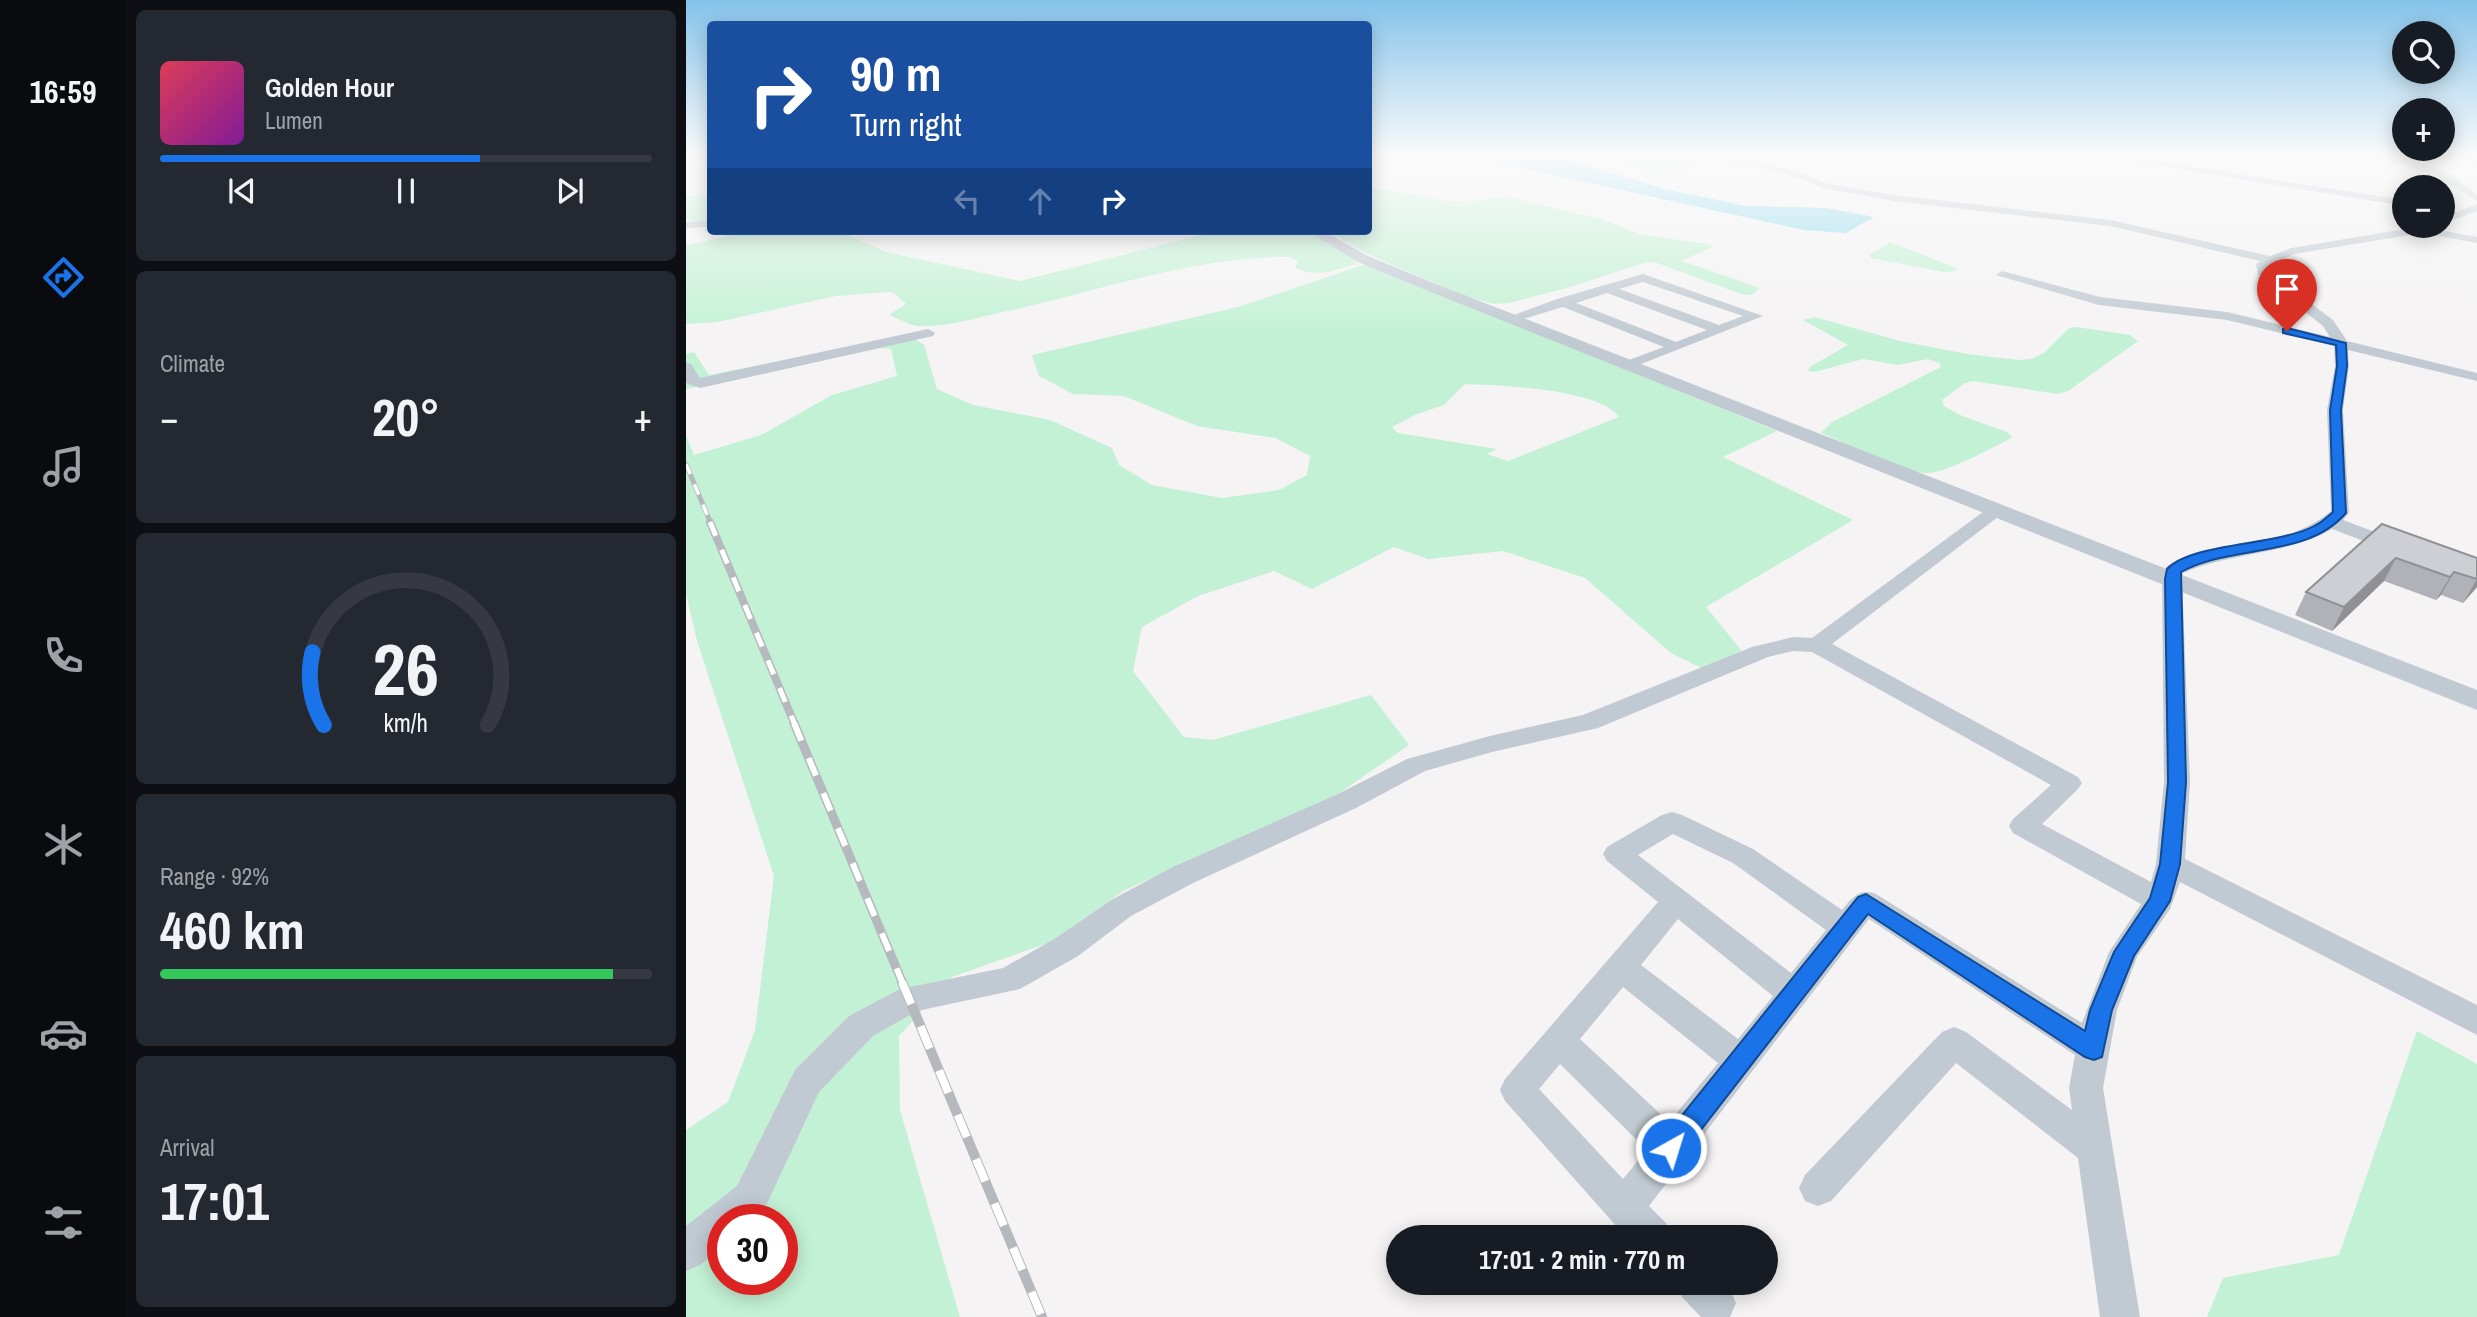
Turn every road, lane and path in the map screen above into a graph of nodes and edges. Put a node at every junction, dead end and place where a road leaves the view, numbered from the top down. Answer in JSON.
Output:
{"nodes":[{"id":1,"x":2045,"y":215,"type":"edge"},
{"id":2,"x":686,"y":225,"type":"edge"},
{"id":3,"x":707,"y":225,"type":"edge"},
{"id":4,"x":2392,"y":234,"type":"edge"},
{"id":5,"x":1321,"y":235,"type":"edge"},
{"id":6,"x":2455,"y":235,"type":"edge"},
{"id":7,"x":2477,"y":240,"type":"edge"},
{"id":8,"x":2268,"y":259,"type":"junction"},
{"id":9,"x":2002,"y":275,"type":"dead end"},
{"id":10,"x":1607,"y":289,"type":"junction"},
{"id":11,"x":1562,"y":302,"type":"junction"},
{"id":12,"x":1513,"y":318,"type":"junction"},
{"id":13,"x":1719,"y":330,"type":"junction"},
{"id":14,"x":928,"y":333,"type":"dead end"},
{"id":15,"x":2341,"y":343,"type":"junction"},
{"id":16,"x":1675,"y":346,"type":"junction"},
{"id":17,"x":1631,"y":364,"type":"junction"},
{"id":18,"x":686,"y":367,"type":"edge"},
{"id":19,"x":2477,"y":377,"type":"edge"},
{"id":20,"x":1998,"y":510,"type":"junction"},
{"id":21,"x":2331,"y":522,"type":"junction"},
{"id":22,"x":2409,"y":552,"type":"edge"},
{"id":23,"x":2172,"y":579,"type":"junction"},
{"id":24,"x":1817,"y":645,"type":"junction"},
{"id":25,"x":2477,"y":701,"type":"edge"},
{"id":26,"x":2170,"y":864,"type":"junction"},
{"id":27,"x":1676,"y":901,"type":"junction"},
{"id":28,"x":2160,"y":901,"type":"junction"},
{"id":29,"x":1845,"y":928,"type":"junction"},
{"id":30,"x":1621,"y":967,"type":"junction"},
{"id":31,"x":1794,"y":994,"type":"junction"},
{"id":32,"x":2477,"y":1021,"type":"edge"},
{"id":33,"x":1558,"y":1040,"type":"junction"},
{"id":34,"x":2094,"y":1049,"type":"junction"},
{"id":35,"x":1741,"y":1061,"type":"junction"},
{"id":36,"x":1671,"y":1148,"type":"junction"},
{"id":37,"x":2096,"y":1150,"type":"junction"},
{"id":38,"x":1818,"y":1188,"type":"dead end"},
{"id":39,"x":744,"y":1204,"type":"edge"},
{"id":40,"x":1624,"y":1208,"type":"junction"},
{"id":41,"x":1640,"y":1225,"type":"edge"},
{"id":42,"x":707,"y":1233,"type":"edge"},
{"id":43,"x":686,"y":1251,"type":"edge"},
{"id":44,"x":2120,"y":1317,"type":"edge"}],
"edges":[{"from":1,"to":8,"type":"street"},
{"from":2,"to":3,"type":"street"},
{"from":4,"to":8,"type":"street"},
{"from":5,"to":12,"type":"street"},
{"from":6,"to":7,"type":"street"},
{"from":8,"to":15,"type":"street"},
{"from":9,"to":15,"type":"street"},
{"from":10,"to":11,"type":"street"},
{"from":10,"to":13,"type":"street"},
{"from":10,"to":13,"type":"street"},
{"from":11,"to":12,"type":"street"},
{"from":11,"to":16,"type":"street"},
{"from":12,"to":17,"type":"street"},
{"from":13,"to":16,"type":"street"},
{"from":14,"to":18,"type":"street"},
{"from":15,"to":19,"type":"street"},
{"from":15,"to":21,"type":"street"},
{"from":16,"to":17,"type":"street"},
{"from":17,"to":20,"type":"street"},
{"from":20,"to":23,"type":"street"},
{"from":20,"to":24,"type":"street"},
{"from":21,"to":22,"type":"street"},
{"from":21,"to":23,"type":"street"},
{"from":23,"to":25,"type":"street"},
{"from":23,"to":26,"type":"street"},
{"from":24,"to":28,"type":"street"},
{"from":24,"to":39,"type":"street"},
{"from":26,"to":28,"type":"street"},
{"from":26,"to":32,"type":"street"},
{"from":27,"to":29,"type":"street"},
{"from":27,"to":30,"type":"street"},
{"from":27,"to":31,"type":"street"},
{"from":28,"to":34,"type":"street"},
{"from":29,"to":31,"type":"street"},
{"from":29,"to":34,"type":"street"},
{"from":30,"to":33,"type":"street"},
{"from":30,"to":35,"type":"street"},
{"from":31,"to":35,"type":"street"},
{"from":33,"to":36,"type":"street"},
{"from":33,"to":40,"type":"street"},
{"from":34,"to":37,"type":"street"},
{"from":35,"to":36,"type":"street"},
{"from":36,"to":40,"type":"street"},
{"from":37,"to":38,"type":"street"},
{"from":37,"to":44,"type":"street"},
{"from":40,"to":41,"type":"street"},
{"from":42,"to":43,"type":"street"}]}
